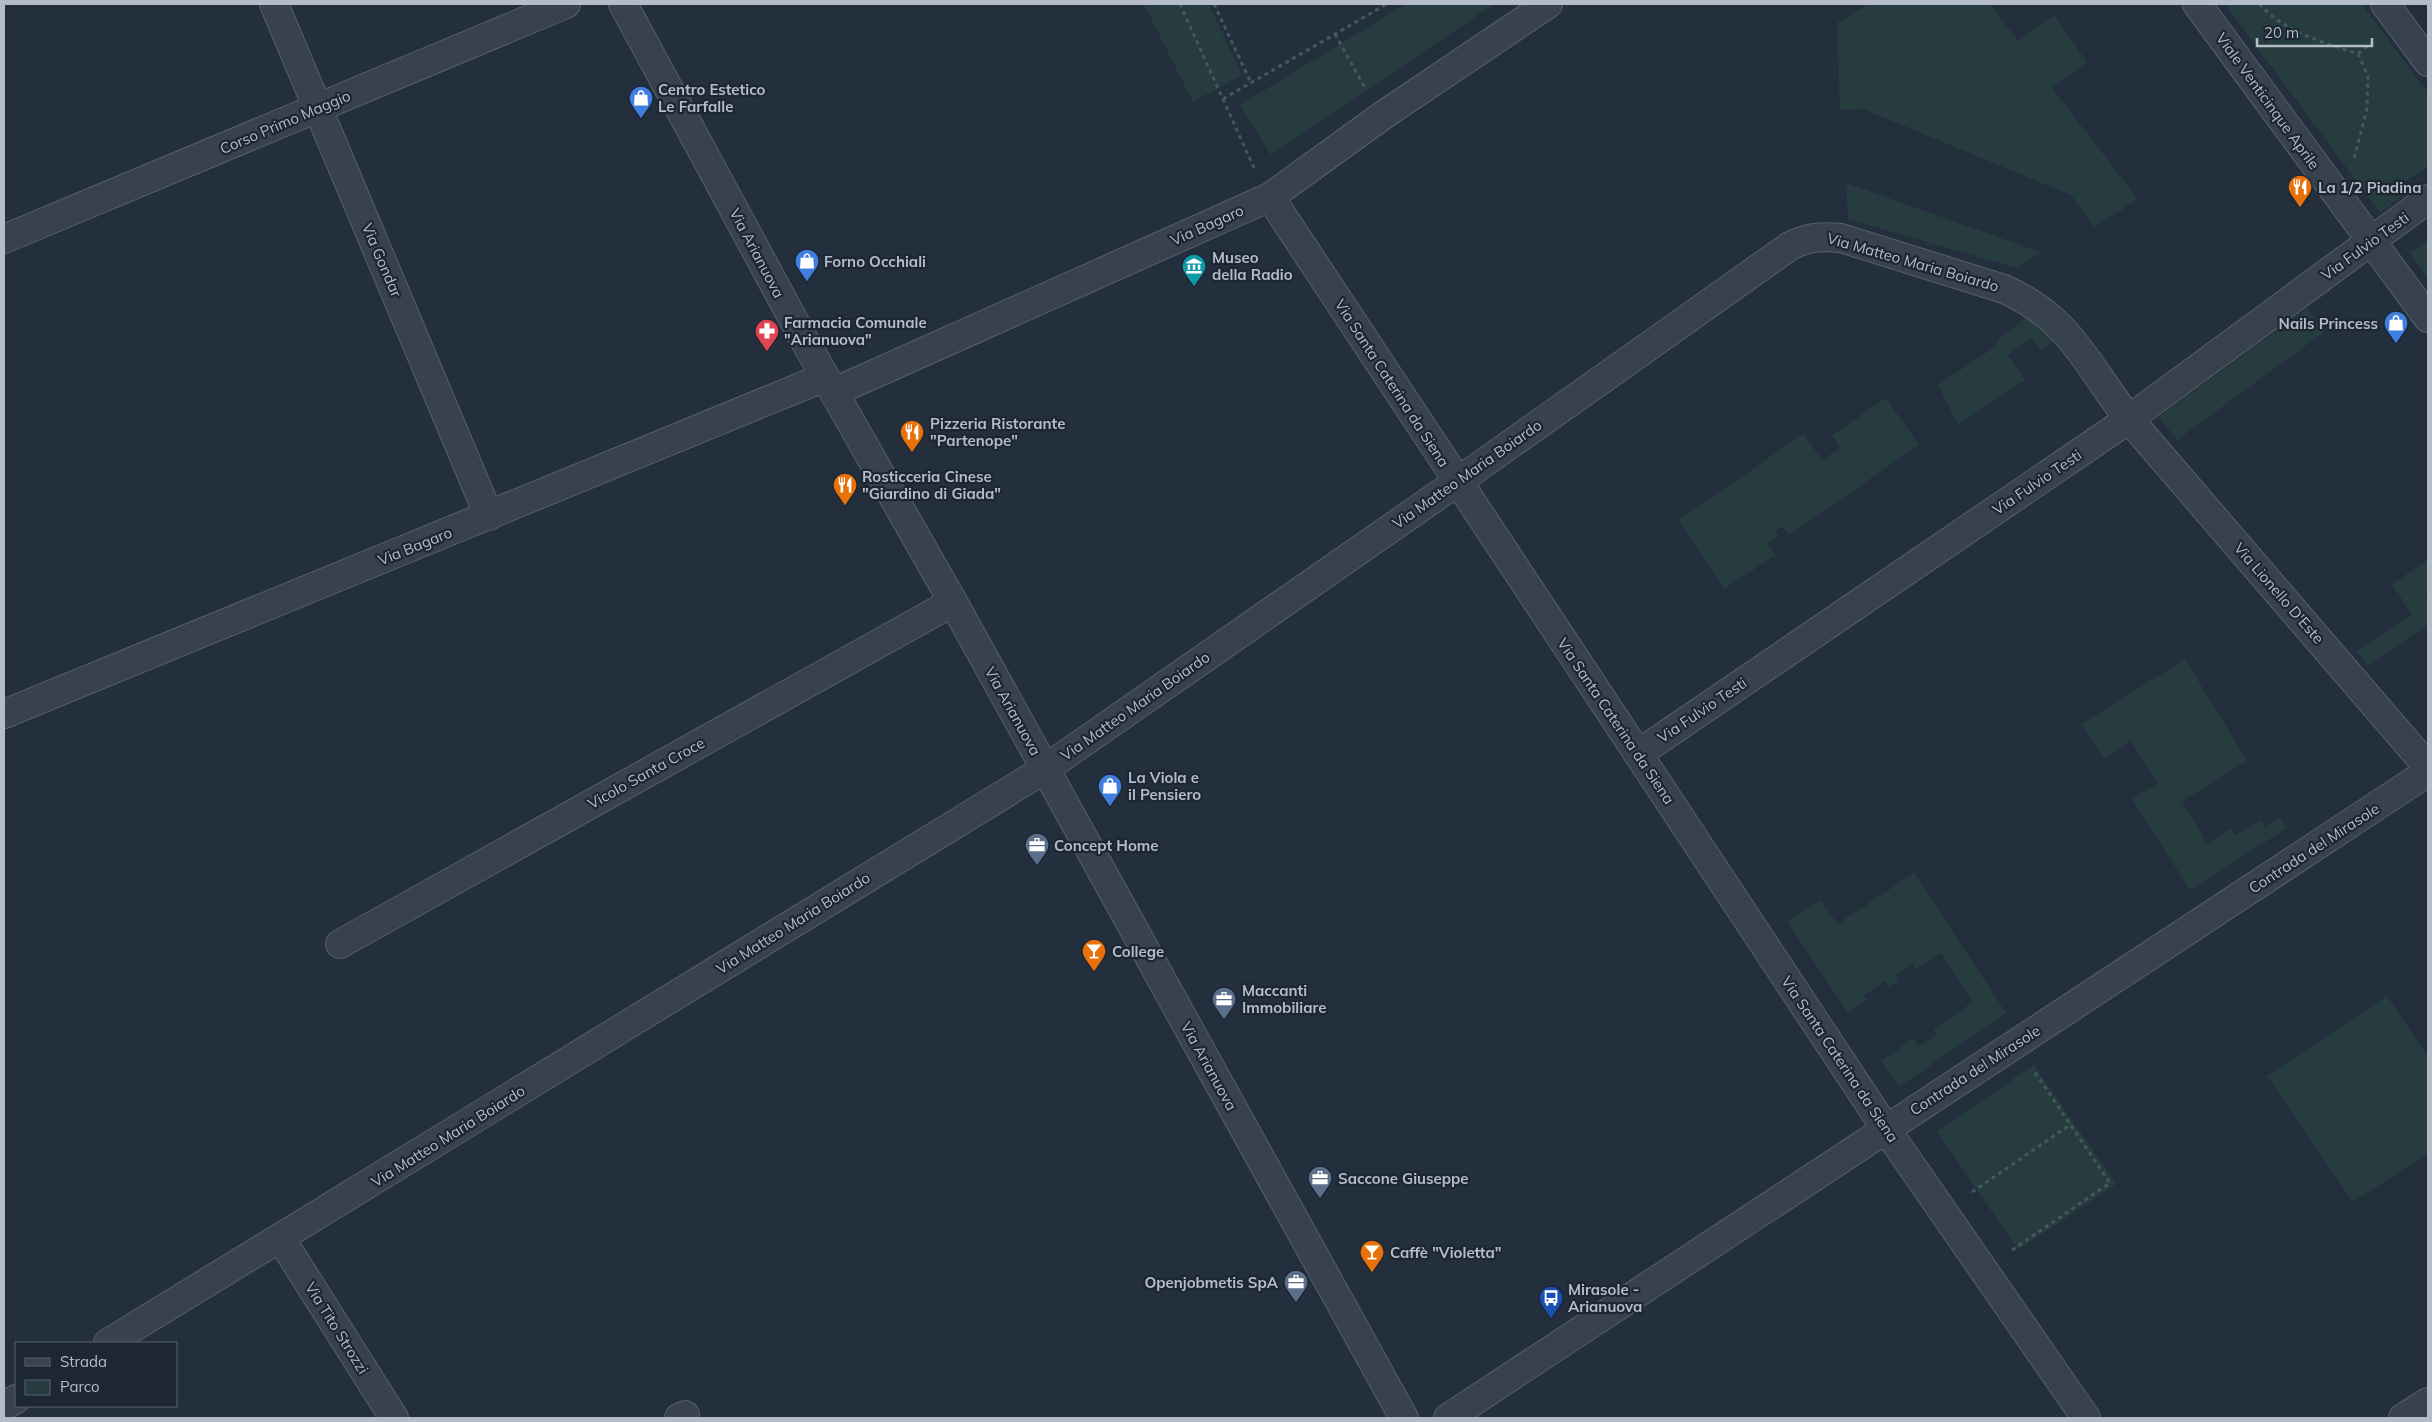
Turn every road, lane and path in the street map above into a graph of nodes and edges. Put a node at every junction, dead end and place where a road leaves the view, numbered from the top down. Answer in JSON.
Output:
{"nodes":[{"id":1,"x":274,"y":4,"type":"edge"},
{"id":2,"x":566,"y":4,"type":"edge"},
{"id":3,"x":623,"y":4,"type":"edge"},
{"id":4,"x":1180,"y":4,"type":"edge"},
{"id":5,"x":1214,"y":4,"type":"edge"},
{"id":6,"x":1387,"y":4,"type":"edge"},
{"id":7,"x":1548,"y":4,"type":"edge"},
{"id":8,"x":2197,"y":4,"type":"edge"},
{"id":9,"x":2260,"y":4,"type":"edge"},
{"id":10,"x":2385,"y":4,"type":"edge"},
{"id":11,"x":1335,"y":34,"type":"junction"},
{"id":12,"x":2428,"y":62,"type":"edge"},
{"id":13,"x":1251,"y":83,"type":"junction"},
{"id":14,"x":1223,"y":99,"type":"junction"},
{"id":15,"x":319,"y":108,"type":"junction"},
{"id":16,"x":1382,"y":116,"type":"junction"},
{"id":17,"x":2337,"y":195,"type":"junction"},
{"id":18,"x":1270,"y":197,"type":"junction"},
{"id":19,"x":2428,"y":199,"type":"edge"},
{"id":20,"x":4,"y":239,"type":"edge"},
{"id":21,"x":2371,"y":242,"type":"junction"},
{"id":22,"x":2428,"y":318,"type":"edge"},
{"id":23,"x":830,"y":384,"type":"junction"},
{"id":24,"x":2129,"y":419,"type":"junction"},
{"id":25,"x":1457,"y":482,"type":"junction"},
{"id":26,"x":489,"y":516,"type":"junction"},
{"id":27,"x":953,"y":602,"type":"junction"},
{"id":28,"x":4,"y":714,"type":"edge"},
{"id":29,"x":1638,"y":754,"type":"junction"},
{"id":30,"x":2428,"y":767,"type":"edge"},
{"id":31,"x":1045,"y":768,"type":"junction"},
{"id":32,"x":2428,"y":772,"type":"edge"},
{"id":33,"x":340,"y":944,"type":"dead end"},
{"id":34,"x":2015,"y":1044,"type":"junction"},
{"id":35,"x":2070,"y":1125,"type":"junction"},
{"id":36,"x":1886,"y":1129,"type":"junction"},
{"id":37,"x":1943,"y":1212,"type":"junction"},
{"id":38,"x":281,"y":1239,"type":"junction"},
{"id":39,"x":2012,"y":1250,"type":"dead end"},
{"id":40,"x":110,"y":1342,"type":"edge"},
{"id":41,"x":15,"y":1400,"type":"edge"},
{"id":42,"x":2428,"y":1402,"type":"edge"},
{"id":43,"x":4,"y":1406,"type":"edge"},
{"id":44,"x":394,"y":1418,"type":"edge"},
{"id":45,"x":1404,"y":1418,"type":"edge"},
{"id":46,"x":1448,"y":1418,"type":"edge"},
{"id":47,"x":2086,"y":1418,"type":"edge"},
{"id":48,"x":2403,"y":1418,"type":"edge"}],
"edges":[{"from":1,"to":15,"type":"street","name":"Via Gondar"},
{"from":2,"to":15,"type":"street","name":"Corso Primo Maggio"},
{"from":3,"to":23,"type":"street","name":"Via Arianuova"},
{"from":4,"to":14,"type":"path"},
{"from":5,"to":13,"type":"path"},
{"from":6,"to":11,"type":"path"},
{"from":7,"to":16,"type":"street","name":"Via Bagaro"},
{"from":8,"to":17,"type":"street","name":"Viale Venticinque Aprile"},
{"from":9,"to":17,"type":"path"},
{"from":10,"to":12,"type":"street"},
{"from":11,"to":13,"type":"path"},
{"from":11,"to":16,"type":"path"},
{"from":13,"to":14,"type":"path"},
{"from":14,"to":18,"type":"path"},
{"from":15,"to":20,"type":"street","name":"Corso Primo Maggio"},
{"from":15,"to":26,"type":"street","name":"Via Gondar"},
{"from":16,"to":18,"type":"street","name":"Via Bagaro"},
{"from":17,"to":21,"type":"street","name":"Viale Venticinque Aprile"},
{"from":18,"to":23,"type":"street","name":"Via Bagaro"},
{"from":18,"to":25,"type":"street","name":"Via Santa Caterina da Siena"},
{"from":19,"to":21,"type":"street","name":"Via Fulvio Testi"},
{"from":21,"to":22,"type":"street","name":"Viale Venticinque Aprile"},
{"from":21,"to":24,"type":"street","name":"Via Fulvio Testi"},
{"from":23,"to":26,"type":"street","name":"Via Bagaro"},
{"from":23,"to":27,"type":"street","name":"Via Arianuova"},
{"from":24,"to":25,"type":"street","name":"Via Matteo Maria Boiardo"},
{"from":24,"to":29,"type":"street","name":"Via Fulvio Testi"},
{"from":24,"to":30,"type":"street","name":"Via Lionello D'Este"},
{"from":25,"to":29,"type":"street","name":"Via Santa Caterina da Siena"},
{"from":25,"to":31,"type":"street","name":"Via Matteo Maria Boiardo"},
{"from":26,"to":28,"type":"street","name":"Via Bagaro"},
{"from":27,"to":31,"type":"street","name":"Via Arianuova"},
{"from":27,"to":33,"type":"street","name":"Vicolo Santa Croce"},
{"from":29,"to":36,"type":"street","name":"Via Santa Caterina da Siena"},
{"from":31,"to":38,"type":"street","name":"Via Matteo Maria Boiardo"},
{"from":31,"to":45,"type":"street","name":"Via Arianuova"},
{"from":32,"to":34,"type":"street","name":"Contrada del Mirasole"},
{"from":34,"to":35,"type":"path"},
{"from":34,"to":36,"type":"street","name":"Contrada del Mirasole"},
{"from":35,"to":37,"type":"path"},
{"from":35,"to":39,"type":"path"},
{"from":36,"to":37,"type":"street","name":"Via Santa Caterina da Siena"},
{"from":36,"to":46,"type":"street","name":"Contrada del Mirasole"},
{"from":37,"to":47,"type":"street","name":"Via Santa Caterina da Siena"},
{"from":38,"to":40,"type":"street","name":"Via Matteo Maria Boiardo"},
{"from":38,"to":44,"type":"street","name":"Via Tito Strozzi"},
{"from":41,"to":43,"type":"street"},
{"from":42,"to":48,"type":"street"}]}
